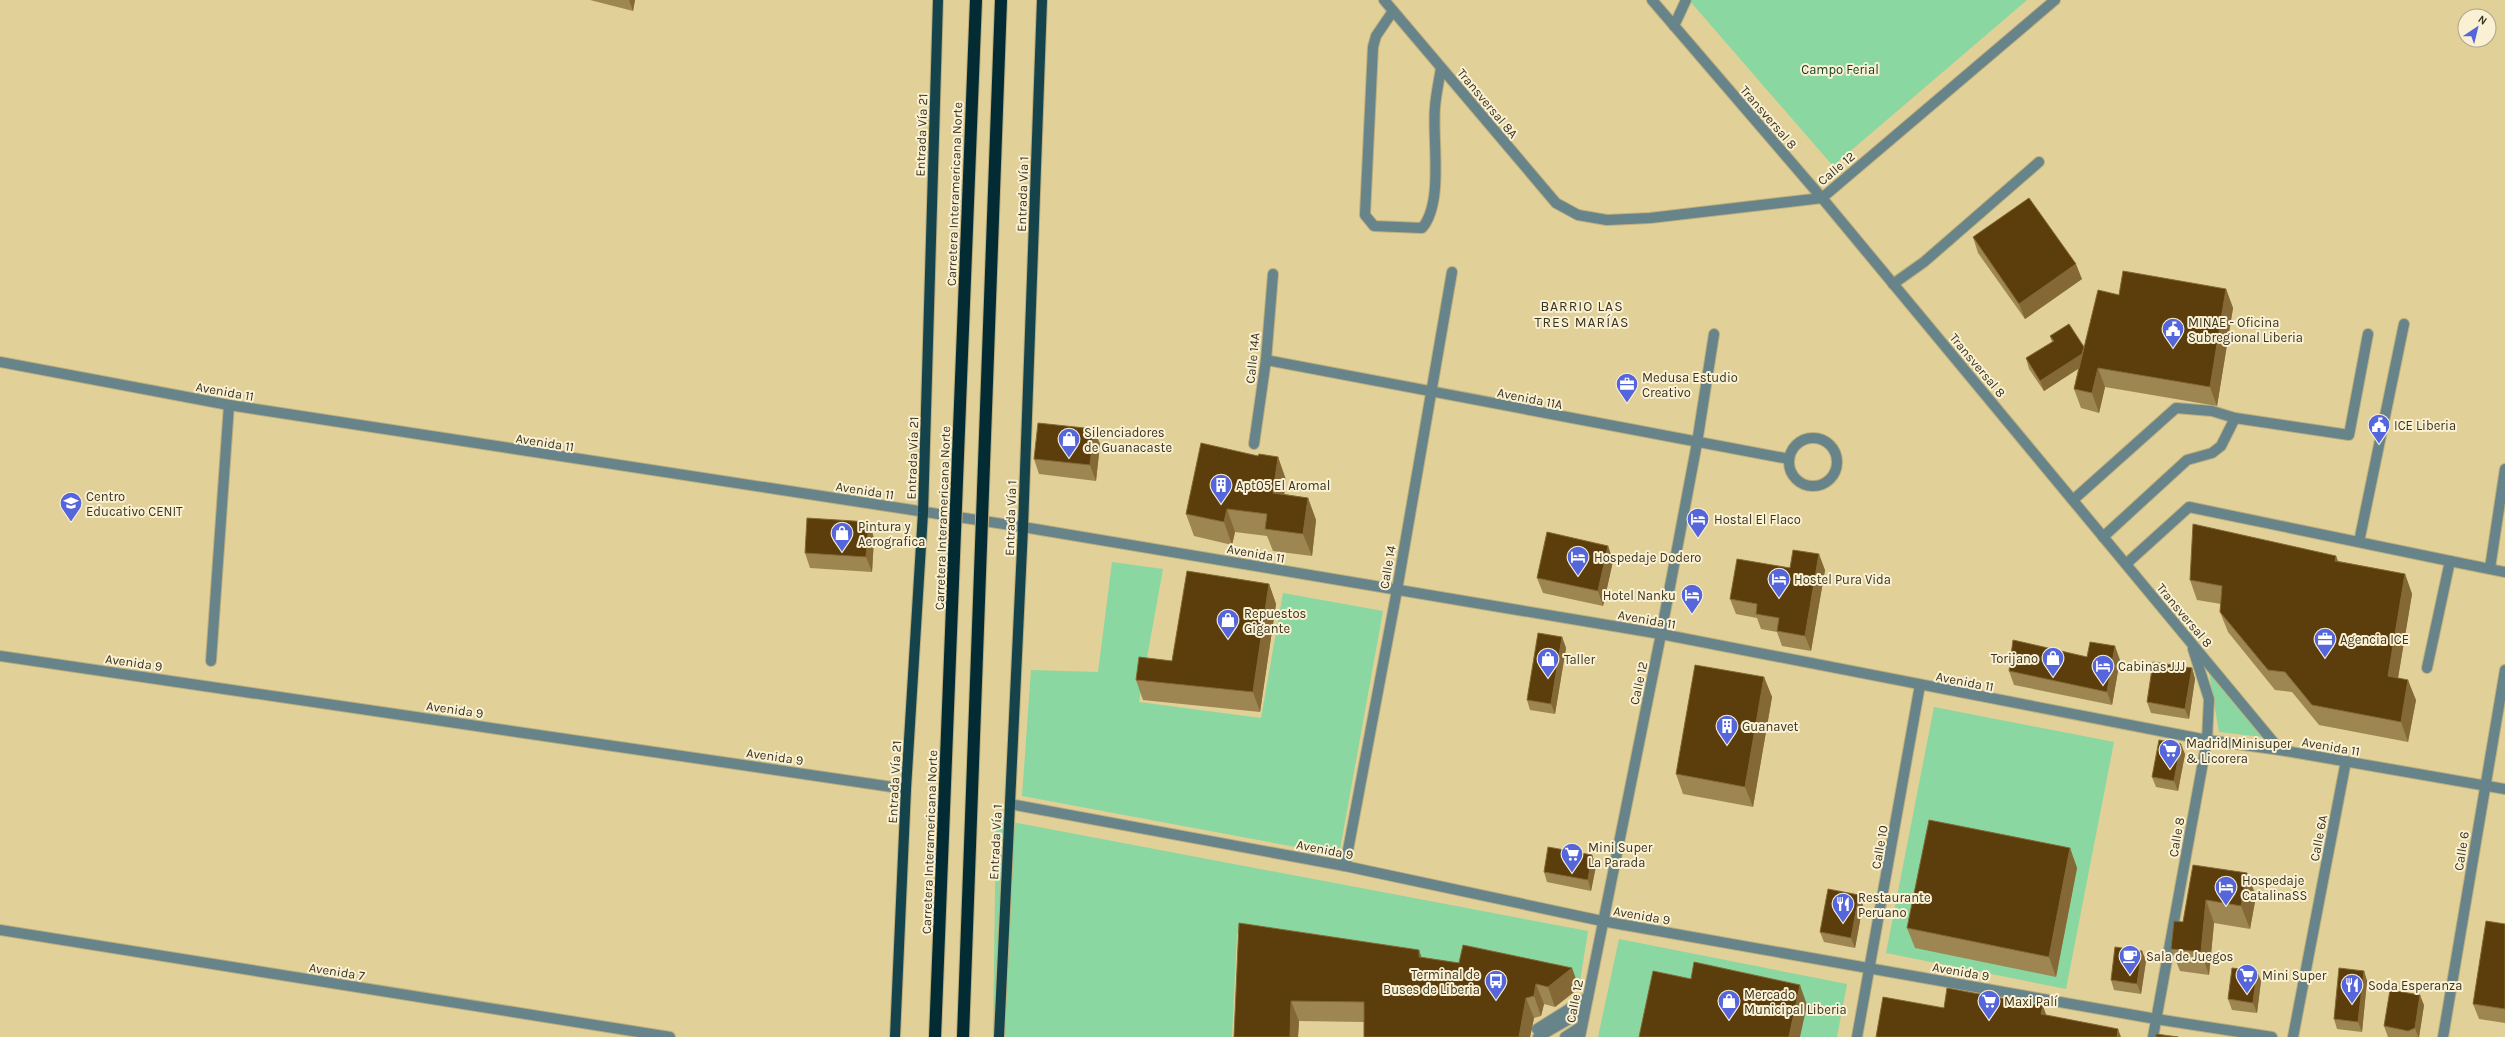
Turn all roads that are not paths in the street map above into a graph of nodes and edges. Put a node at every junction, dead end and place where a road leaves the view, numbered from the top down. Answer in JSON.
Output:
{"nodes":[{"id":1,"x":938,"y":0,"type":"edge"},
{"id":2,"x":976,"y":0,"type":"edge"},
{"id":3,"x":1001,"y":0,"type":"edge"},
{"id":4,"x":1042,"y":0,"type":"edge"},
{"id":5,"x":1384,"y":0,"type":"edge"},
{"id":6,"x":1652,"y":0,"type":"edge"},
{"id":7,"x":1686,"y":0,"type":"edge"},
{"id":8,"x":2055,"y":0,"type":"edge"},
{"id":9,"x":1393,"y":10,"type":"junction"},
{"id":10,"x":1674,"y":26,"type":"junction"},
{"id":11,"x":1441,"y":68,"type":"junction"},
{"id":12,"x":2039,"y":162,"type":"dead end"},
{"id":13,"x":1822,"y":198,"type":"junction"},
{"id":14,"x":1578,"y":215,"type":"joint"},
{"id":15,"x":1452,"y":272,"type":"dead end"},
{"id":16,"x":1273,"y":274,"type":"dead end"},
{"id":17,"x":1893,"y":284,"type":"junction"},
{"id":18,"x":2404,"y":324,"type":"dead end"},
{"id":19,"x":1714,"y":334,"type":"dead end"},
{"id":20,"x":2368,"y":334,"type":"dead end"},
{"id":21,"x":1266,"y":360,"type":"junction"},
{"id":22,"x":0,"y":362,"type":"edge"},
{"id":23,"x":1430,"y":393,"type":"junction"},
{"id":24,"x":229,"y":405,"type":"junction"},
{"id":25,"x":2235,"y":418,"type":"junction"},
{"id":26,"x":1697,"y":443,"type":"junction"},
{"id":27,"x":1254,"y":444,"type":"dead end"},
{"id":28,"x":1789,"y":459,"type":"junction"},
{"id":29,"x":2505,"y":469,"type":"edge"},
{"id":30,"x":2072,"y":500,"type":"junction"},
{"id":31,"x":923,"y":512,"type":"junction"},
{"id":32,"x":1023,"y":527,"type":"junction"},
{"id":33,"x":2103,"y":537,"type":"junction"},
{"id":34,"x":2359,"y":542,"type":"junction"},
{"id":35,"x":2450,"y":561,"type":"junction"},
{"id":36,"x":2126,"y":564,"type":"junction"},
{"id":37,"x":2490,"y":568,"type":"junction"},
{"id":38,"x":2505,"y":572,"type":"edge"},
{"id":39,"x":1397,"y":590,"type":"junction"},
{"id":40,"x":1661,"y":634,"type":"junction"},
{"id":41,"x":2190,"y":642,"type":"junction"},
{"id":42,"x":0,"y":656,"type":"edge"},
{"id":43,"x":211,"y":662,"type":"dead end"},
{"id":44,"x":2428,"y":668,"type":"dead end"},
{"id":45,"x":2505,"y":670,"type":"edge"},
{"id":46,"x":1920,"y":686,"type":"junction"},
{"id":47,"x":2207,"y":740,"type":"junction"},
{"id":48,"x":2280,"y":750,"type":"junction"},
{"id":49,"x":2346,"y":761,"type":"junction"},
{"id":50,"x":2485,"y":786,"type":"junction"},
{"id":51,"x":906,"y":789,"type":"junction"},
{"id":52,"x":2505,"y":789,"type":"edge"},
{"id":53,"x":1010,"y":804,"type":"junction"},
{"id":54,"x":1345,"y":866,"type":"junction"},
{"id":55,"x":1602,"y":920,"type":"junction"},
{"id":56,"x":0,"y":930,"type":"edge"},
{"id":57,"x":1871,"y":969,"type":"junction"},
{"id":58,"x":1588,"y":997,"type":"junction"},
{"id":59,"x":1585,"y":1013,"type":"junction"},
{"id":60,"x":2156,"y":1019,"type":"junction"},
{"id":61,"x":1582,"y":1026,"type":"junction"},
{"id":62,"x":1537,"y":1033,"type":"edge"},
{"id":63,"x":670,"y":1037,"type":"edge"},
{"id":64,"x":895,"y":1037,"type":"edge"},
{"id":65,"x":935,"y":1037,"type":"edge"},
{"id":66,"x":963,"y":1037,"type":"edge"},
{"id":67,"x":999,"y":1037,"type":"edge"},
{"id":68,"x":1551,"y":1037,"type":"edge"},
{"id":69,"x":1565,"y":1037,"type":"edge"},
{"id":70,"x":1580,"y":1037,"type":"edge"},
{"id":71,"x":1857,"y":1037,"type":"edge"},
{"id":72,"x":2152,"y":1037,"type":"edge"},
{"id":73,"x":2272,"y":1037,"type":"edge"},
{"id":74,"x":2293,"y":1037,"type":"edge"},
{"id":75,"x":2443,"y":1037,"type":"edge"}],
"edges":[{"from":1,"to":31,"type":"main road","name":"Entrada Vía 21"},
{"from":2,"to":65,"type":"highway","name":"Carretera Interamericana Norte","bridge":true},
{"from":3,"to":66,"type":"highway","bridge":true},
{"from":4,"to":32,"type":"main road","name":"Entrada Vía 1"},
{"from":5,"to":9,"type":"street","name":"Transversal 8A"},
{"from":6,"to":10,"type":"street","name":"Transversal 8"},
{"from":7,"to":10,"type":"street"},
{"from":8,"to":13,"type":"street","name":"Calle 12"},
{"from":9,"to":11,"type":"street","name":"Transversal 8A"},
{"from":9,"to":11,"type":"street"},
{"from":10,"to":13,"type":"street","name":"Transversal 8"},
{"from":11,"to":14,"type":"street","name":"Transversal 8A"},
{"from":12,"to":17,"type":"street"},
{"from":13,"to":14,"type":"street","name":"Calle 12"},
{"from":13,"to":17,"type":"street","name":"Transversal 8"},
{"from":15,"to":23,"type":"street","name":"Calle 14"},
{"from":16,"to":21,"type":"street","name":"Calle 14A"},
{"from":17,"to":30,"type":"street","name":"Transversal 8"},
{"from":18,"to":34,"type":"street"},
{"from":19,"to":26,"type":"street","name":"Calle 12"},
{"from":20,"to":25,"type":"street"},
{"from":21,"to":23,"type":"street","name":"Avenida 11A"},
{"from":21,"to":27,"type":"street","name":"Calle 14A"},
{"from":22,"to":24,"type":"street","name":"Avenida 11"},
{"from":23,"to":26,"type":"street","name":"Avenida 11A"},
{"from":23,"to":39,"type":"street","name":"Calle 14"},
{"from":24,"to":31,"type":"street","name":"Avenida 11"},
{"from":24,"to":43,"type":"street"},
{"from":25,"to":30,"type":"street"},
{"from":25,"to":33,"type":"street"},
{"from":26,"to":28,"type":"street","name":"Avenida 11A"},
{"from":26,"to":40,"type":"street","name":"Calle 12"},
{"from":28,"to":28,"type":"street"},
{"from":29,"to":37,"type":"street"},
{"from":30,"to":33,"type":"street","name":"Transversal 8"},
{"from":31,"to":32,"type":"street","name":"Avenida 11"},
{"from":31,"to":51,"type":"main road","name":"Entrada Vía 21"},
{"from":32,"to":39,"type":"street","name":"Avenida 11"},
{"from":32,"to":53,"type":"main road","name":"Entrada Vía 1"},
{"from":33,"to":36,"type":"street","name":"Transversal 8"},
{"from":34,"to":35,"type":"street"},
{"from":34,"to":36,"type":"street"},
{"from":35,"to":37,"type":"street"},
{"from":35,"to":44,"type":"street"},
{"from":36,"to":41,"type":"street","name":"Transversal 8"},
{"from":37,"to":38,"type":"street"},
{"from":39,"to":40,"type":"street","name":"Avenida 11"},
{"from":39,"to":54,"type":"street","name":"Calle 14"},
{"from":40,"to":46,"type":"street","name":"Avenida 11"},
{"from":40,"to":55,"type":"street","name":"Calle 12"},
{"from":41,"to":47,"type":"street","name":"Calle 8"},
{"from":41,"to":48,"type":"street","name":"Transversal 8"},
{"from":42,"to":51,"type":"street","name":"Avenida 9"},
{"from":45,"to":50,"type":"street","name":"Calle 6"},
{"from":46,"to":47,"type":"street","name":"Avenida 11"},
{"from":46,"to":57,"type":"street","name":"Calle 10"},
{"from":47,"to":48,"type":"street","name":"Avenida 11"},
{"from":47,"to":60,"type":"street","name":"Calle 8"},
{"from":48,"to":49,"type":"street","name":"Avenida 11"},
{"from":49,"to":50,"type":"street","name":"Avenida 11"},
{"from":49,"to":74,"type":"street","name":"Calle 6A"},
{"from":50,"to":52,"type":"street","name":"Avenida 11"},
{"from":50,"to":75,"type":"street","name":"Calle 6"},
{"from":51,"to":64,"type":"main road","name":"Entrada Vía 21"},
{"from":53,"to":54,"type":"street","name":"Avenida 9"},
{"from":53,"to":67,"type":"main road","name":"Entrada Vía 1"},
{"from":54,"to":55,"type":"street","name":"Avenida 9"},
{"from":55,"to":57,"type":"street","name":"Avenida 9"},
{"from":55,"to":58,"type":"street","name":"Calle 12"},
{"from":56,"to":63,"type":"street","name":"Avenida 7"},
{"from":57,"to":60,"type":"street","name":"Avenida 9"},
{"from":57,"to":71,"type":"street","name":"Calle 10"},
{"from":58,"to":59,"type":"street","name":"Calle 12"},
{"from":58,"to":62,"type":"street"},
{"from":59,"to":61,"type":"street","name":"Calle 12"},
{"from":59,"to":62,"type":"street"},
{"from":59,"to":68,"type":"street"},
{"from":60,"to":72,"type":"street","name":"Calle 8"},
{"from":60,"to":73,"type":"street","name":"Avenida 9"},
{"from":61,"to":69,"type":"street"},
{"from":61,"to":70,"type":"street","name":"Calle 12"}]}
